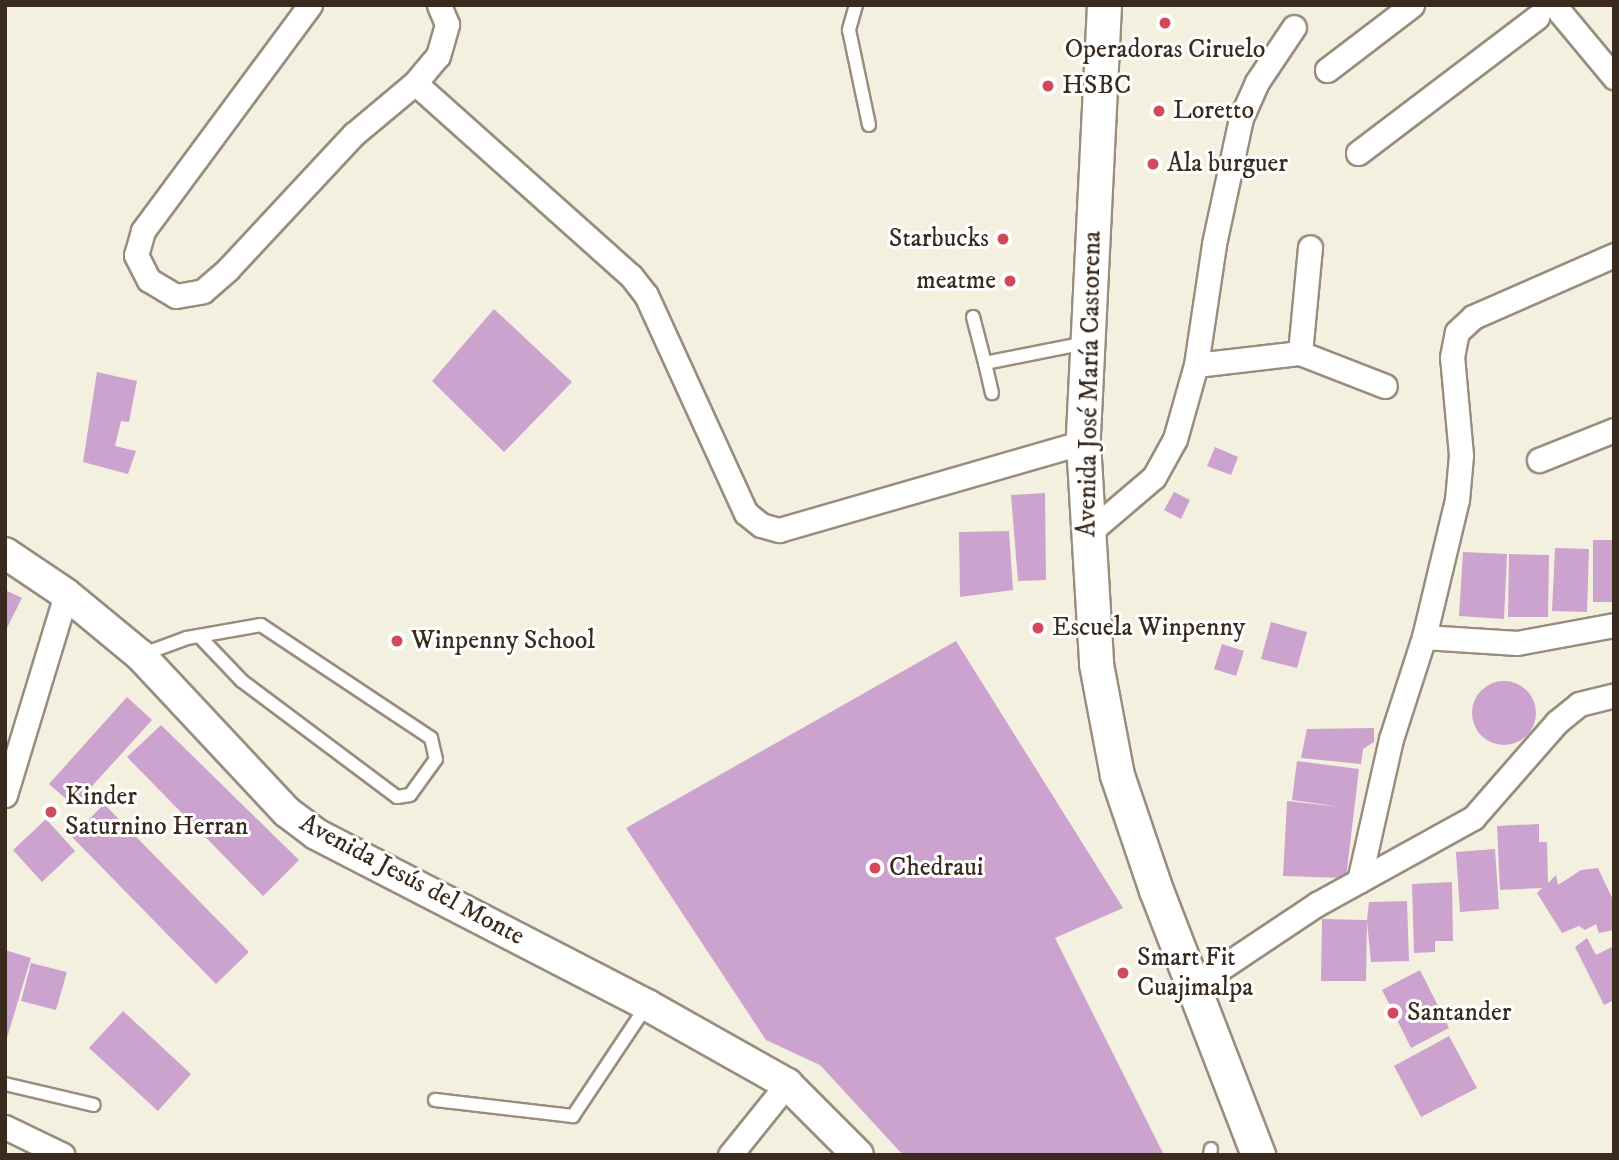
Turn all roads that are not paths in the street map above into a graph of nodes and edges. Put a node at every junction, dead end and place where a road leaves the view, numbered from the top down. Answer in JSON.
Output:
{"nodes":[{"id":1,"x":310,"y":5,"type":"edge"},
{"id":2,"x":439,"y":5,"type":"edge"},
{"id":3,"x":856,"y":5,"type":"edge"},
{"id":4,"x":1104,"y":5,"type":"edge"},
{"id":5,"x":1412,"y":5,"type":"edge"},
{"id":6,"x":1548,"y":9,"type":"edge"},
{"id":7,"x":1294,"y":27,"type":"dead end"},
{"id":8,"x":1327,"y":70,"type":"dead end"},
{"id":9,"x":1614,"y":77,"type":"edge"},
{"id":10,"x":415,"y":83,"type":"junction"},
{"id":11,"x":869,"y":125,"type":"dead end"},
{"id":12,"x":1358,"y":153,"type":"dead end"},
{"id":13,"x":1310,"y":247,"type":"dead end"},
{"id":14,"x":1614,"y":255,"type":"edge"},
{"id":15,"x":973,"y":317,"type":"dead end"},
{"id":16,"x":1085,"y":343,"type":"junction"},
{"id":17,"x":1300,"y":353,"type":"junction"},
{"id":18,"x":985,"y":363,"type":"junction"},
{"id":19,"x":1196,"y":365,"type":"junction"},
{"id":20,"x":1385,"y":386,"type":"dead end"},
{"id":21,"x":992,"y":393,"type":"dead end"},
{"id":22,"x":1614,"y":430,"type":"edge"},
{"id":23,"x":1083,"y":442,"type":"junction"},
{"id":24,"x":1539,"y":460,"type":"dead end"},
{"id":25,"x":1086,"y":534,"type":"junction"},
{"id":26,"x":5,"y":553,"type":"edge"},
{"id":27,"x":66,"y":594,"type":"junction"},
{"id":28,"x":1614,"y":625,"type":"edge"},
{"id":29,"x":200,"y":636,"type":"junction"},
{"id":30,"x":1423,"y":637,"type":"junction"},
{"id":31,"x":141,"y":655,"type":"junction"},
{"id":32,"x":1614,"y":695,"type":"edge"},
{"id":33,"x":7,"y":780,"type":"edge"},
{"id":34,"x":1359,"y":881,"type":"junction"},
{"id":35,"x":1194,"y":986,"type":"junction"},
{"id":36,"x":647,"y":1005,"type":"junction"},
{"id":37,"x":5,"y":1083,"type":"edge"},
{"id":38,"x":787,"y":1084,"type":"junction"},
{"id":39,"x":435,"y":1100,"type":"dead end"},
{"id":40,"x":94,"y":1105,"type":"dead end"},
{"id":41,"x":5,"y":1128,"type":"edge"},
{"id":42,"x":63,"y":1155,"type":"edge"},
{"id":43,"x":730,"y":1155,"type":"edge"},
{"id":44,"x":858,"y":1155,"type":"edge"},
{"id":45,"x":1258,"y":1155,"type":"edge"}],
"edges":[{"from":1,"to":10,"type":"street"},
{"from":2,"to":10,"type":"street"},
{"from":3,"to":11,"type":"lane"},
{"from":4,"to":16,"type":"main road","name":"Avenida José María Castorena"},
{"from":5,"to":8,"type":"street"},
{"from":6,"to":9,"type":"street"},
{"from":6,"to":12,"type":"street"},
{"from":7,"to":19,"type":"street"},
{"from":10,"to":23,"type":"street"},
{"from":13,"to":17,"type":"street"},
{"from":14,"to":30,"type":"street"},
{"from":15,"to":18,"type":"lane"},
{"from":16,"to":18,"type":"lane"},
{"from":16,"to":23,"type":"main road","name":"Avenida José María Castorena"},
{"from":17,"to":19,"type":"street"},
{"from":17,"to":20,"type":"street"},
{"from":18,"to":21,"type":"lane"},
{"from":19,"to":25,"type":"street"},
{"from":22,"to":24,"type":"street"},
{"from":23,"to":25,"type":"main road","name":"Avenida José María Castorena"},
{"from":25,"to":35,"type":"main road","name":"Avenida José María Castorena"},
{"from":26,"to":27,"type":"street","name":"Avenida Jesús del Monte"},
{"from":27,"to":31,"type":"street","name":"Avenida Jesús del Monte"},
{"from":27,"to":33,"type":"street"},
{"from":28,"to":30,"type":"street"},
{"from":29,"to":29,"type":"lane"},
{"from":29,"to":31,"type":"lane"},
{"from":30,"to":34,"type":"street"},
{"from":31,"to":36,"type":"street","name":"Avenida Jesús del Monte"},
{"from":32,"to":34,"type":"street"},
{"from":34,"to":35,"type":"street"},
{"from":35,"to":45,"type":"main road","name":"Avenida José María Castorena"},
{"from":36,"to":38,"type":"street","name":"Avenida Jesús del Monte"},
{"from":36,"to":39,"type":"lane"},
{"from":37,"to":40,"type":"lane"},
{"from":38,"to":43,"type":"street"},
{"from":38,"to":44,"type":"street","name":"Avenida Jesús del Monte"},
{"from":41,"to":42,"type":"street"}]}
